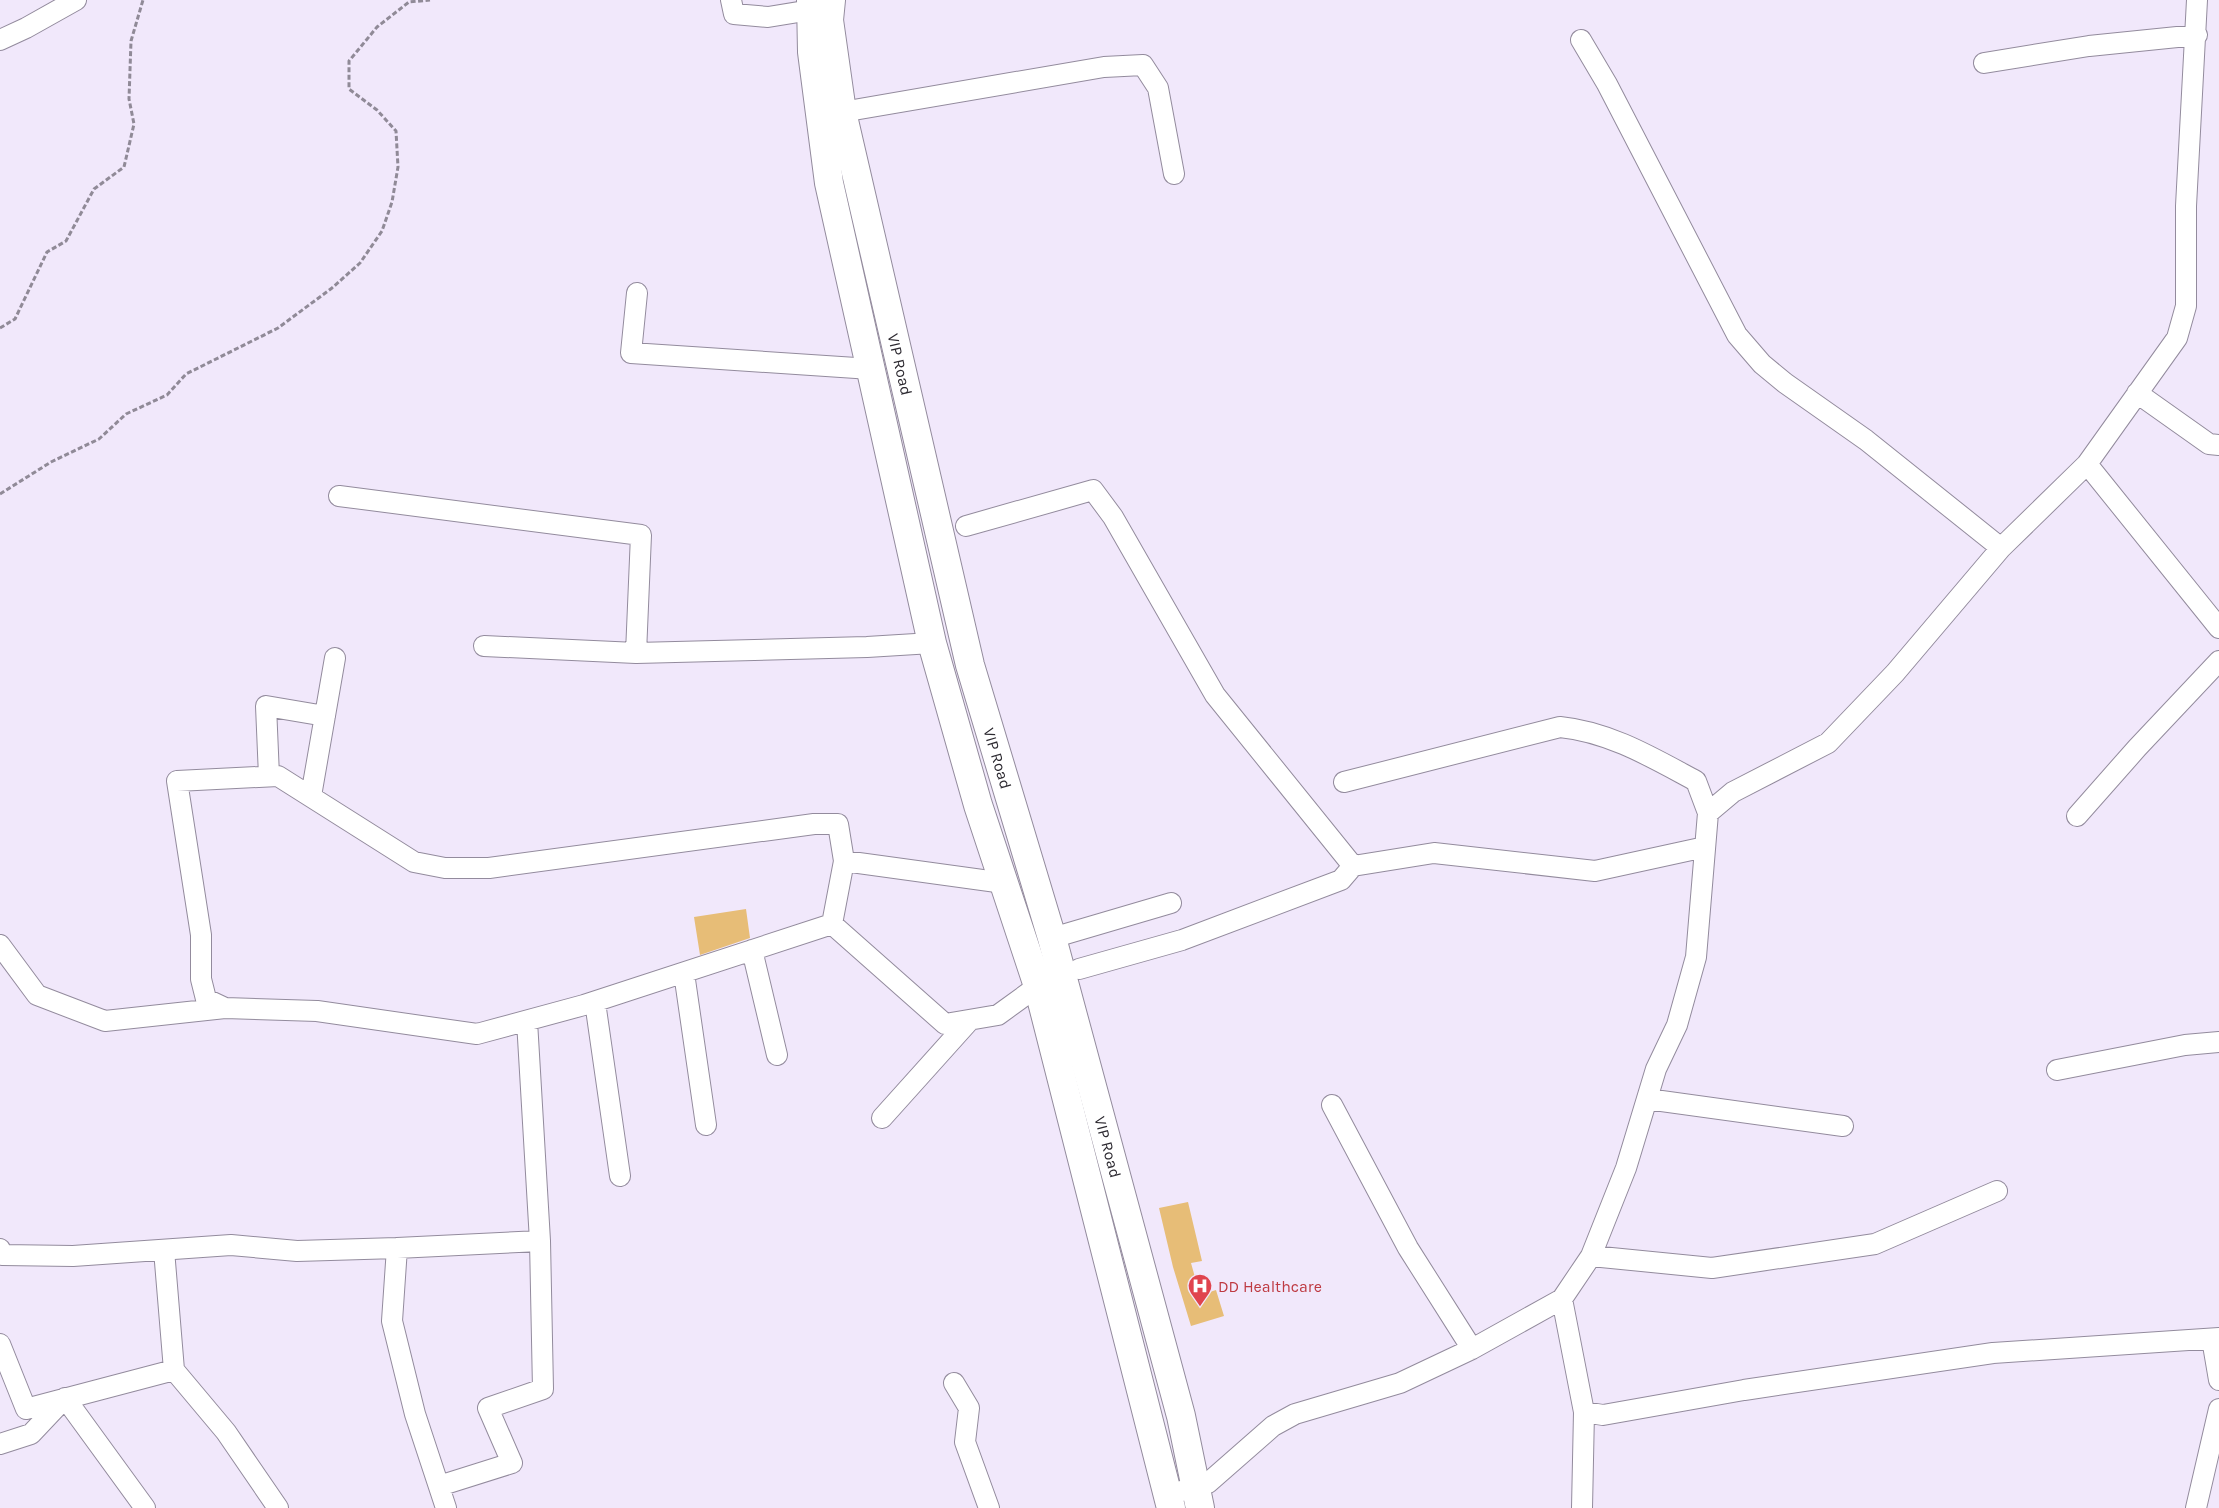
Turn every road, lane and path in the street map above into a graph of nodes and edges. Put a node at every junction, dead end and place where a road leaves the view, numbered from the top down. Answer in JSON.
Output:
{"nodes":[{"id":1,"x":76,"y":0,"type":"edge"},
{"id":2,"x":143,"y":0,"type":"edge"},
{"id":3,"x":430,"y":0,"type":"edge"},
{"id":4,"x":731,"y":0,"type":"edge"},
{"id":5,"x":2197,"y":0,"type":"edge"},
{"id":6,"x":818,"y":3,"type":"edge"},
{"id":7,"x":2197,"y":35,"type":"junction"},
{"id":8,"x":0,"y":40,"type":"edge"},
{"id":9,"x":1581,"y":40,"type":"dead end"},
{"id":10,"x":1984,"y":63,"type":"dead end"},
{"id":11,"x":842,"y":112,"type":"junction"},
{"id":12,"x":1174,"y":174,"type":"dead end"},
{"id":13,"x":637,"y":293,"type":"dead end"},
{"id":14,"x":0,"y":328,"type":"edge"},
{"id":15,"x":871,"y":369,"type":"junction"},
{"id":16,"x":2138,"y":393,"type":"junction"},
{"id":17,"x":2219,"y":444,"type":"edge"},
{"id":18,"x":2087,"y":464,"type":"junction"},
{"id":19,"x":0,"y":494,"type":"edge"},
{"id":20,"x":339,"y":496,"type":"dead end"},
{"id":21,"x":966,"y":526,"type":"dead end"},
{"id":22,"x":2001,"y":548,"type":"junction"},
{"id":23,"x":2219,"y":628,"type":"edge"},
{"id":24,"x":932,"y":643,"type":"junction"},
{"id":25,"x":484,"y":646,"type":"dead end"},
{"id":26,"x":636,"y":653,"type":"junction"},
{"id":27,"x":335,"y":658,"type":"dead end"},
{"id":28,"x":2219,"y":660,"type":"edge"},
{"id":29,"x":325,"y":716,"type":"junction"},
{"id":30,"x":269,"y":776,"type":"junction"},
{"id":31,"x":1344,"y":782,"type":"dead end"},
{"id":32,"x":311,"y":796,"type":"junction"},
{"id":33,"x":1708,"y":813,"type":"junction"},
{"id":34,"x":2077,"y":816,"type":"dead end"},
{"id":35,"x":1705,"y":847,"type":"junction"},
{"id":36,"x":844,"y":861,"type":"junction"},
{"id":37,"x":1354,"y":866,"type":"junction"},
{"id":38,"x":1004,"y":883,"type":"junction"},
{"id":39,"x":1171,"y":903,"type":"dead end"},
{"id":40,"x":832,"y":924,"type":"junction"},
{"id":41,"x":1052,"y":938,"type":"junction"},
{"id":42,"x":0,"y":945,"type":"edge"},
{"id":43,"x":752,"y":950,"type":"junction"},
{"id":44,"x":1079,"y":968,"type":"dead end"},
{"id":45,"x":684,"y":973,"type":"junction"},
{"id":46,"x":1038,"y":986,"type":"junction"},
{"id":47,"x":595,"y":1002,"type":"junction"},
{"id":48,"x":225,"y":1008,"type":"junction"},
{"id":49,"x":970,"y":1020,"type":"junction"},
{"id":50,"x":527,"y":1021,"type":"junction"},
{"id":51,"x":2219,"y":1042,"type":"edge"},
{"id":52,"x":776,"y":1055,"type":"dead end"},
{"id":53,"x":2057,"y":1070,"type":"dead end"},
{"id":54,"x":1647,"y":1099,"type":"junction"},
{"id":55,"x":1332,"y":1105,"type":"dead end"},
{"id":56,"x":882,"y":1118,"type":"dead end"},
{"id":57,"x":706,"y":1125,"type":"dead end"},
{"id":58,"x":1843,"y":1126,"type":"dead end"},
{"id":59,"x":620,"y":1176,"type":"dead end"},
{"id":60,"x":1997,"y":1191,"type":"dead end"},
{"id":61,"x":540,"y":1241,"type":"junction"},
{"id":62,"x":397,"y":1248,"type":"junction"},
{"id":63,"x":164,"y":1250,"type":"junction"},
{"id":64,"x":0,"y":1255,"type":"edge"},
{"id":65,"x":1591,"y":1256,"type":"junction"},
{"id":66,"x":1562,"y":1299,"type":"junction"},
{"id":67,"x":2216,"y":1339,"type":"edge"},
{"id":68,"x":0,"y":1344,"type":"edge"},
{"id":69,"x":1472,"y":1349,"type":"junction"},
{"id":70,"x":174,"y":1370,"type":"junction"},
{"id":71,"x":2219,"y":1380,"type":"edge"},
{"id":72,"x":954,"y":1383,"type":"dead end"},
{"id":73,"x":66,"y":1398,"type":"junction"},
{"id":74,"x":2219,"y":1409,"type":"edge"},
{"id":75,"x":1584,"y":1412,"type":"junction"},
{"id":76,"x":0,"y":1444,"type":"edge"},
{"id":77,"x":439,"y":1486,"type":"junction"},
{"id":78,"x":1198,"y":1498,"type":"edge"},
{"id":79,"x":1170,"y":1501,"type":"edge"},
{"id":80,"x":145,"y":1508,"type":"edge"},
{"id":81,"x":278,"y":1508,"type":"edge"},
{"id":82,"x":446,"y":1508,"type":"edge"},
{"id":83,"x":989,"y":1508,"type":"edge"},
{"id":84,"x":1582,"y":1508,"type":"edge"},
{"id":85,"x":2196,"y":1508,"type":"edge"}],
"edges":[{"from":1,"to":8,"type":"street"},
{"from":2,"to":14,"type":"path"},
{"from":3,"to":19,"type":"path"},
{"from":4,"to":6,"type":"street"},
{"from":5,"to":7,"type":"street"},
{"from":6,"to":11,"type":"main road","name":"VIP Road"},
{"from":6,"to":15,"type":"main road","name":"VIP Road"},
{"from":7,"to":10,"type":"street"},
{"from":7,"to":16,"type":"street"},
{"from":9,"to":22,"type":"street"},
{"from":11,"to":12,"type":"street"},
{"from":11,"to":41,"type":"main road","name":"VIP Road"},
{"from":13,"to":15,"type":"street"},
{"from":15,"to":24,"type":"main road","name":"VIP Road"},
{"from":16,"to":17,"type":"street"},
{"from":16,"to":18,"type":"street"},
{"from":18,"to":22,"type":"street"},
{"from":18,"to":23,"type":"street"},
{"from":20,"to":26,"type":"street"},
{"from":21,"to":37,"type":"street"},
{"from":22,"to":33,"type":"street"},
{"from":24,"to":26,"type":"street"},
{"from":24,"to":38,"type":"main road","name":"VIP Road"},
{"from":25,"to":26,"type":"street"},
{"from":27,"to":29,"type":"street"},
{"from":28,"to":34,"type":"street"},
{"from":29,"to":30,"type":"street"},
{"from":29,"to":32,"type":"street"},
{"from":30,"to":32,"type":"street"},
{"from":30,"to":48,"type":"street"},
{"from":31,"to":33,"type":"street"},
{"from":32,"to":36,"type":"street"},
{"from":33,"to":35,"type":"street"},
{"from":35,"to":37,"type":"street"},
{"from":35,"to":54,"type":"street"},
{"from":36,"to":38,"type":"street"},
{"from":36,"to":40,"type":"street"},
{"from":37,"to":44,"type":"street"},
{"from":38,"to":46,"type":"main road","name":"VIP Road"},
{"from":39,"to":41,"type":"street"},
{"from":40,"to":43,"type":"street"},
{"from":40,"to":49,"type":"street"},
{"from":41,"to":78,"type":"main road","name":"VIP Road"},
{"from":42,"to":48,"type":"street"},
{"from":43,"to":45,"type":"street"},
{"from":43,"to":52,"type":"street"},
{"from":45,"to":47,"type":"street"},
{"from":45,"to":57,"type":"street"},
{"from":46,"to":49,"type":"street"},
{"from":46,"to":79,"type":"main road","name":"VIP Road"},
{"from":47,"to":50,"type":"street"},
{"from":47,"to":59,"type":"street"},
{"from":48,"to":50,"type":"street"},
{"from":49,"to":56,"type":"street"},
{"from":50,"to":61,"type":"street"},
{"from":51,"to":53,"type":"street"},
{"from":54,"to":58,"type":"street"},
{"from":54,"to":65,"type":"street"},
{"from":55,"to":69,"type":"street"},
{"from":60,"to":65,"type":"street"},
{"from":61,"to":62,"type":"street"},
{"from":61,"to":77,"type":"street"},
{"from":62,"to":63,"type":"street"},
{"from":62,"to":77,"type":"street"},
{"from":63,"to":64,"type":"street"},
{"from":63,"to":70,"type":"street"},
{"from":65,"to":66,"type":"street"},
{"from":66,"to":69,"type":"street"},
{"from":66,"to":75,"type":"street"},
{"from":67,"to":71,"type":"street"},
{"from":67,"to":75,"type":"street"},
{"from":68,"to":73,"type":"street"},
{"from":69,"to":78,"type":"street"},
{"from":70,"to":73,"type":"street"},
{"from":70,"to":81,"type":"street"},
{"from":72,"to":83,"type":"street"},
{"from":73,"to":76,"type":"street"},
{"from":73,"to":80,"type":"street"},
{"from":74,"to":85,"type":"street"},
{"from":75,"to":84,"type":"street"},
{"from":77,"to":82,"type":"street"},
{"from":78,"to":79,"type":"street"}]}
